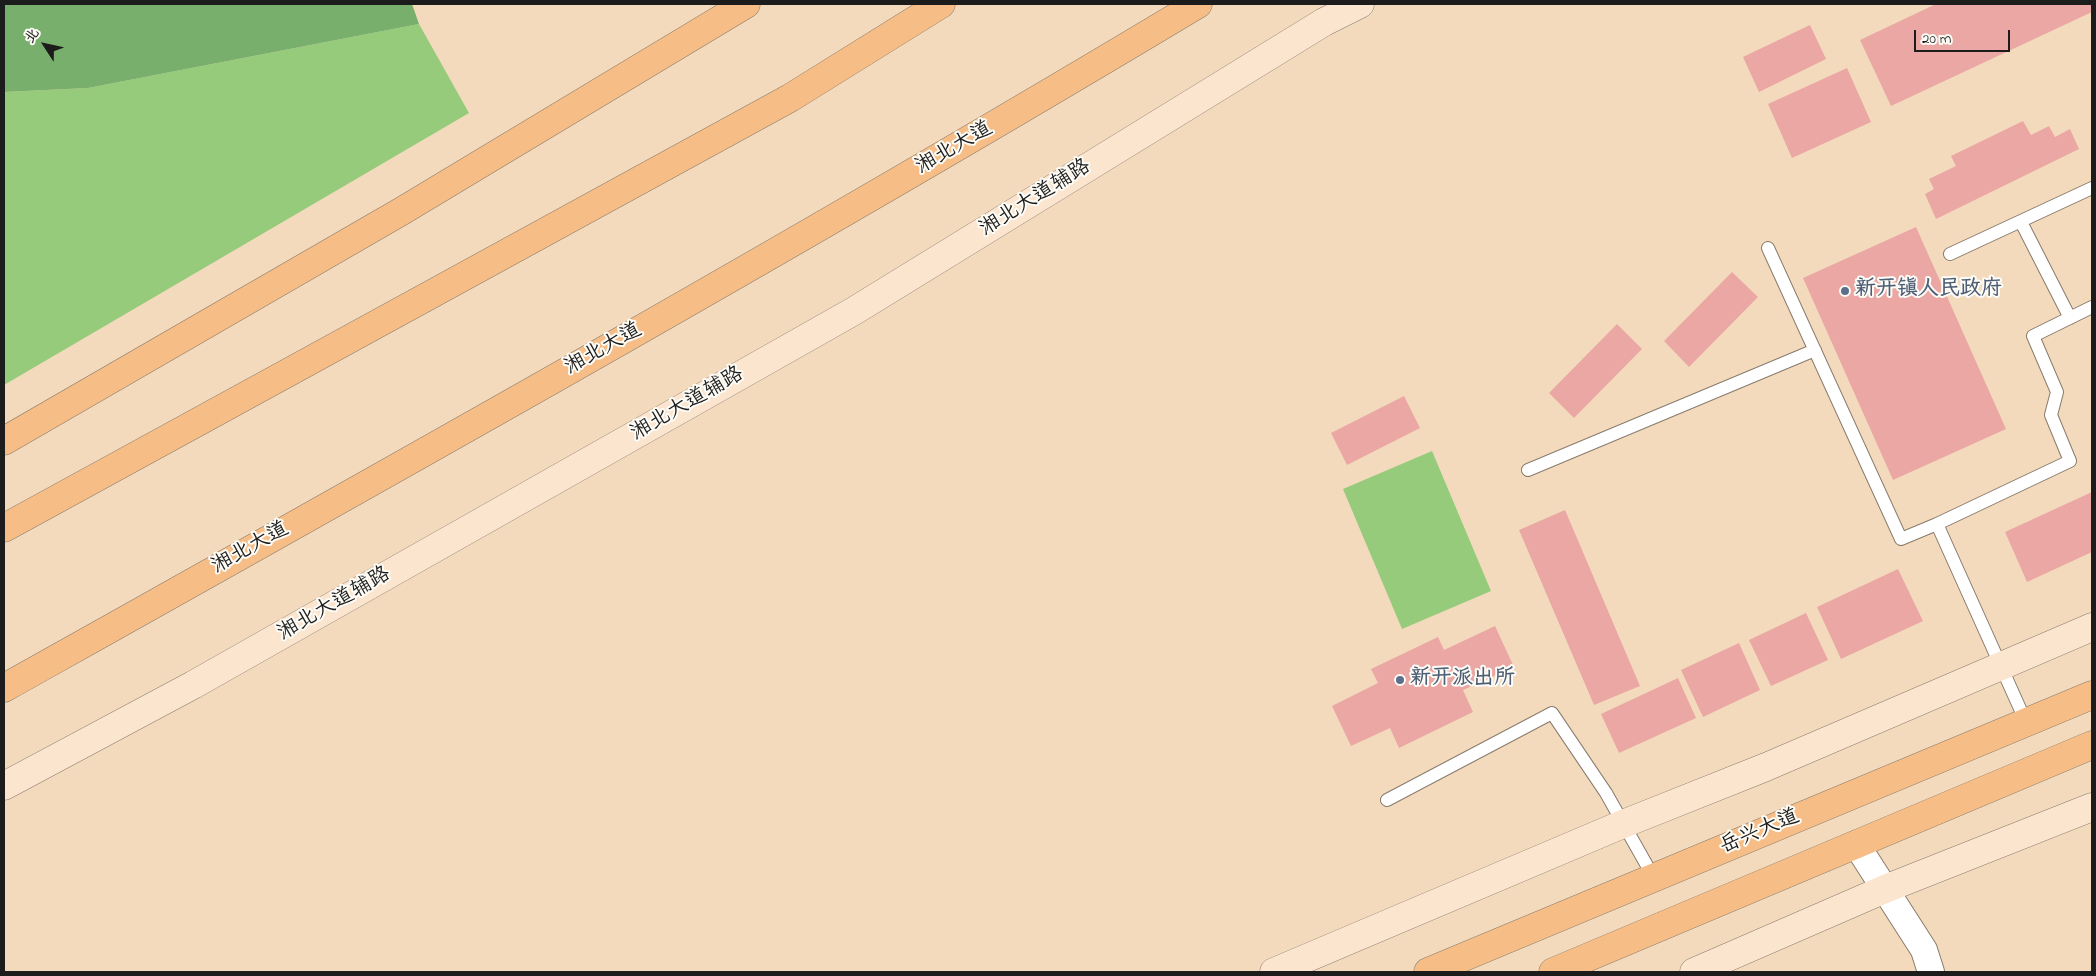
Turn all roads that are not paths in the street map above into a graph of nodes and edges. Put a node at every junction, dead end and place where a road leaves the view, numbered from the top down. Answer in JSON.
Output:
{"nodes":[{"id":1,"x":746,"y":4,"type":"edge"},
{"id":2,"x":942,"y":4,"type":"edge"},
{"id":3,"x":1198,"y":4,"type":"edge"},
{"id":4,"x":1360,"y":4,"type":"edge"},
{"id":5,"x":2092,"y":188,"type":"edge"},
{"id":6,"x":2021,"y":222,"type":"junction"},
{"id":7,"x":1768,"y":248,"type":"dead end"},
{"id":8,"x":1950,"y":254,"type":"dead end"},
{"id":9,"x":2092,"y":307,"type":"edge"},
{"id":10,"x":2070,"y":318,"type":"junction"},
{"id":11,"x":1814,"y":350,"type":"junction"},
{"id":12,"x":4,"y":441,"type":"edge"},
{"id":13,"x":1528,"y":470,"type":"dead end"},
{"id":14,"x":1937,"y":524,"type":"junction"},
{"id":15,"x":4,"y":528,"type":"edge"},
{"id":16,"x":2092,"y":627,"type":"edge"},
{"id":17,"x":2001,"y":666,"type":"junction"},
{"id":18,"x":4,"y":688,"type":"edge"},
{"id":19,"x":2092,"y":695,"type":"edge"},
{"id":20,"x":2026,"y":722,"type":"junction"},
{"id":21,"x":2092,"y":745,"type":"edge"},
{"id":22,"x":4,"y":786,"type":"edge"},
{"id":23,"x":1387,"y":800,"type":"dead end"},
{"id":24,"x":2092,"y":807,"type":"edge"},
{"id":25,"x":1623,"y":824,"type":"junction"},
{"id":26,"x":1856,"y":844,"type":"junction"},
{"id":27,"x":1654,"y":878,"type":"junction"},
{"id":28,"x":1885,"y":889,"type":"junction"},
{"id":29,"x":1274,"y":972,"type":"edge"},
{"id":30,"x":1428,"y":972,"type":"edge"},
{"id":31,"x":1553,"y":972,"type":"edge"},
{"id":32,"x":1694,"y":972,"type":"edge"},
{"id":33,"x":1931,"y":972,"type":"edge"}],
"edges":[{"from":1,"to":12,"type":"main road"},
{"from":2,"to":15,"type":"main road"},
{"from":3,"to":18,"type":"main road","name":"湘北大道"},
{"from":4,"to":22,"type":"main road","name":"湘北大道辅路"},
{"from":5,"to":6,"type":"lane"},
{"from":6,"to":8,"type":"lane"},
{"from":6,"to":10,"type":"lane"},
{"from":7,"to":11,"type":"lane"},
{"from":9,"to":10,"type":"lane"},
{"from":10,"to":14,"type":"lane"},
{"from":11,"to":13,"type":"lane"},
{"from":11,"to":14,"type":"lane"},
{"from":14,"to":17,"type":"lane"},
{"from":16,"to":17,"type":"main road"},
{"from":17,"to":20,"type":"lane"},
{"from":17,"to":25,"type":"main road"},
{"from":19,"to":20,"type":"main road","name":"岳兴大道"},
{"from":20,"to":27,"type":"main road","name":"岳兴大道"},
{"from":21,"to":26,"type":"main road"},
{"from":23,"to":25,"type":"lane"},
{"from":24,"to":28,"type":"main road"},
{"from":25,"to":27,"type":"lane"},
{"from":25,"to":29,"type":"main road"},
{"from":26,"to":28,"type":"street"},
{"from":26,"to":31,"type":"main road"},
{"from":27,"to":30,"type":"main road","name":"岳兴大道"},
{"from":28,"to":32,"type":"main road"},
{"from":28,"to":33,"type":"street"}]}
